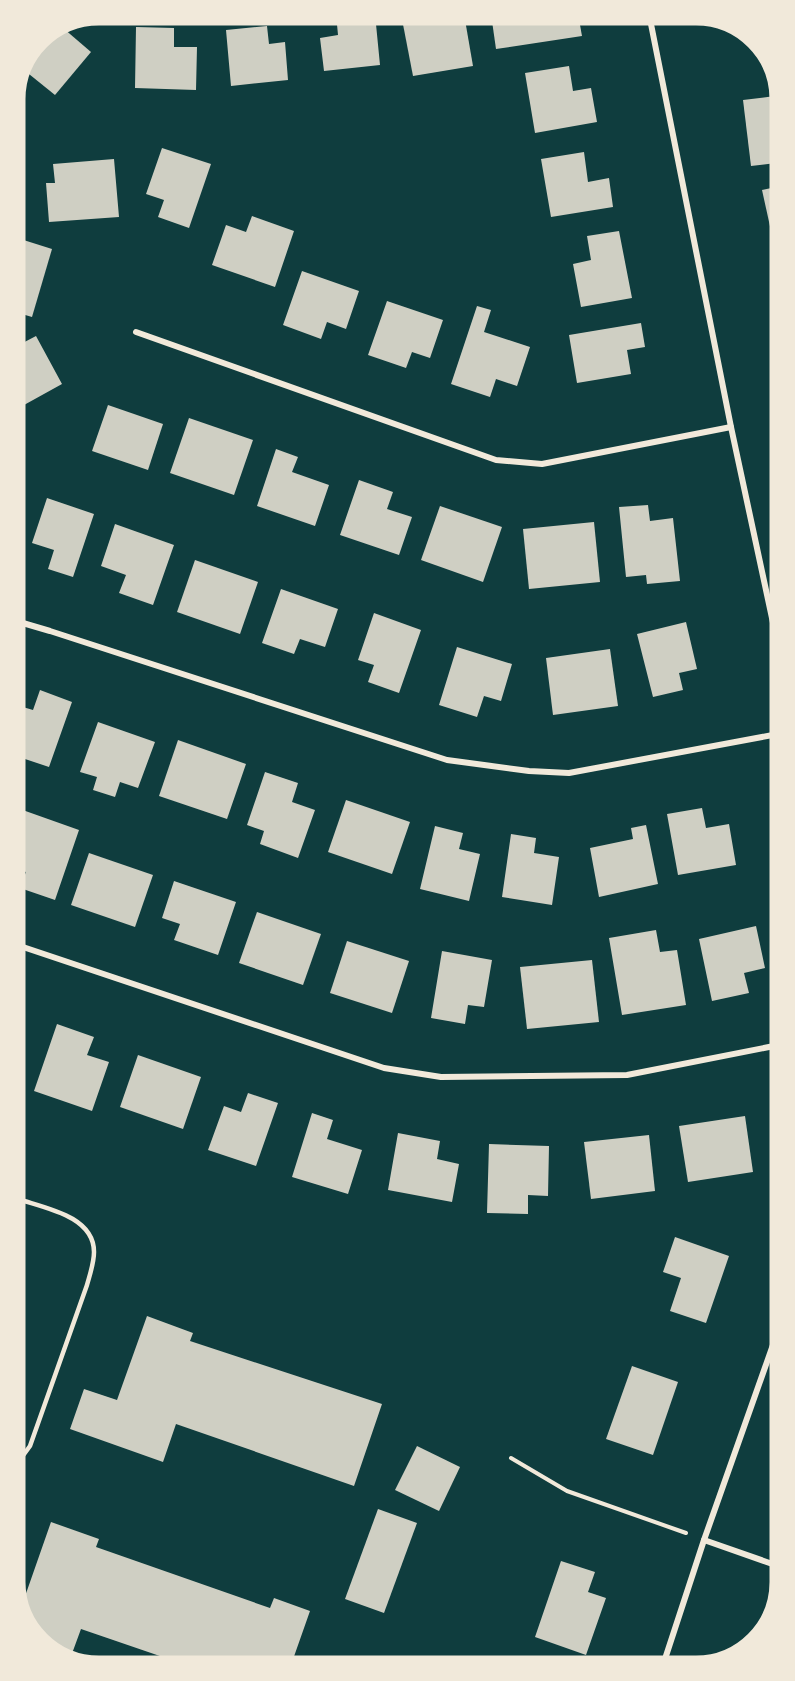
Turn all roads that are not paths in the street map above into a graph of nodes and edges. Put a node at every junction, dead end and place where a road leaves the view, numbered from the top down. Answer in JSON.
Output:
{"nodes":[{"id":1,"x":651,"y":24,"type":"edge"},
{"id":2,"x":136,"y":332,"type":"dead end"},
{"id":3,"x":731,"y":427,"type":"junction"},
{"id":4,"x":771,"y":613,"type":"edge"},
{"id":5,"x":24,"y":623,"type":"edge"},
{"id":6,"x":771,"y":735,"type":"edge"},
{"id":7,"x":24,"y":947,"type":"edge"},
{"id":8,"x":771,"y":1047,"type":"edge"},
{"id":9,"x":24,"y":1201,"type":"edge"},
{"id":10,"x":771,"y":1350,"type":"edge"},
{"id":11,"x":24,"y":1454,"type":"edge"},
{"id":12,"x":704,"y":1540,"type":"junction"},
{"id":13,"x":771,"y":1563,"type":"edge"},
{"id":14,"x":666,"y":1657,"type":"edge"}],
"edges":[{"from":1,"to":3,"type":"street"},
{"from":2,"to":3,"type":"street"},
{"from":3,"to":4,"type":"street"},
{"from":5,"to":6,"type":"street"},
{"from":7,"to":8,"type":"street"},
{"from":9,"to":11,"type":"lane"},
{"from":10,"to":12,"type":"street"},
{"from":12,"to":13,"type":"street"},
{"from":12,"to":14,"type":"street"}]}
